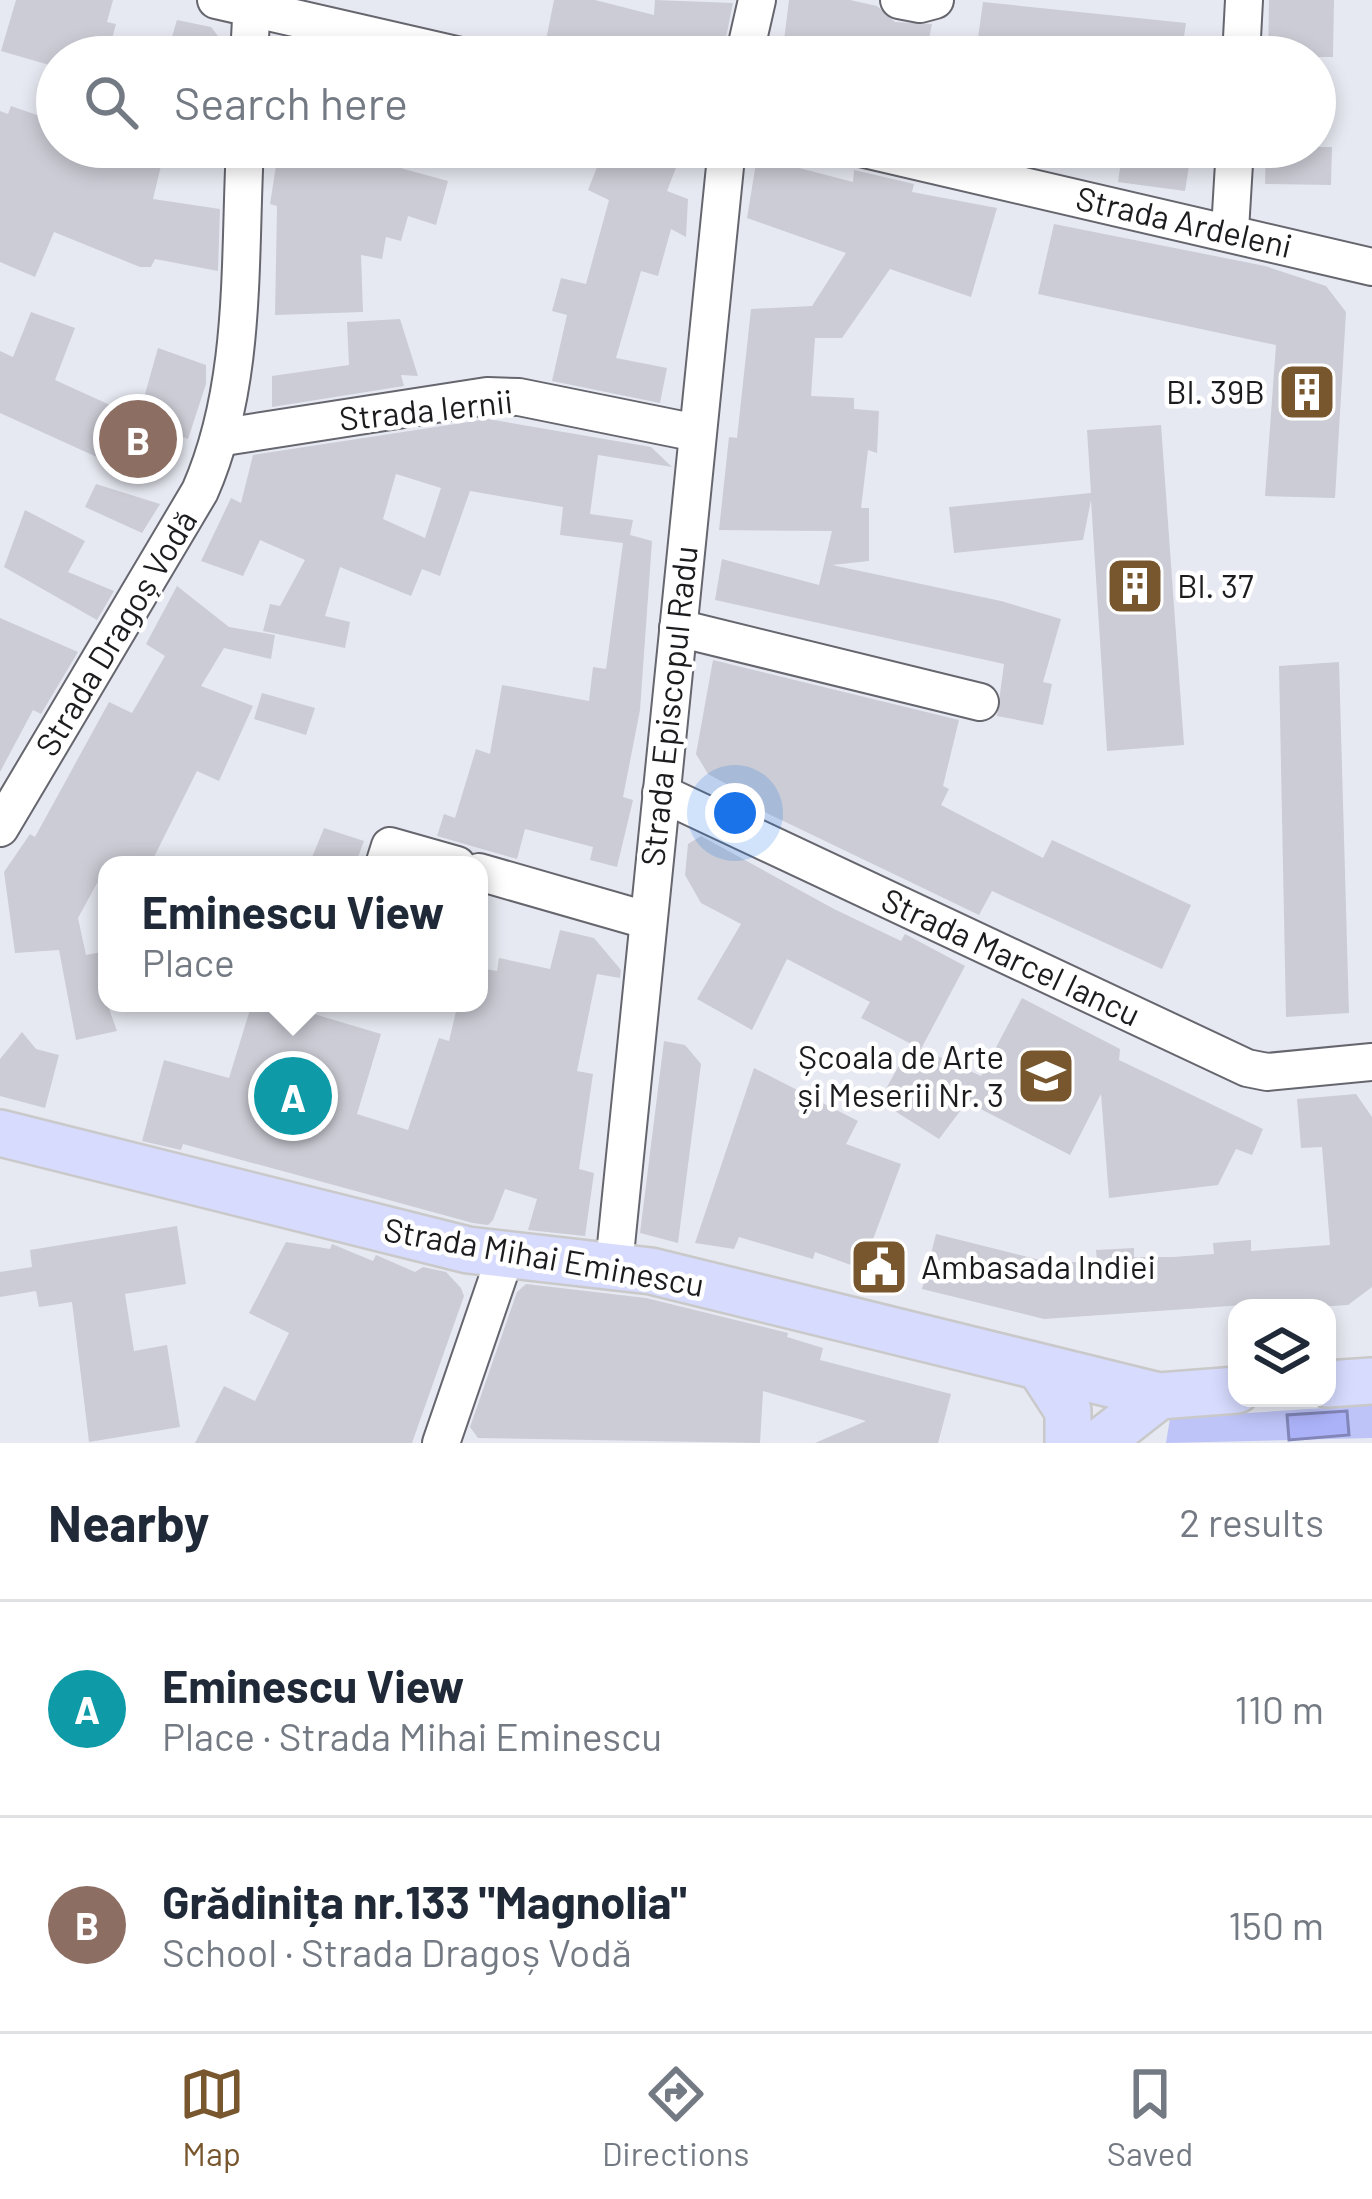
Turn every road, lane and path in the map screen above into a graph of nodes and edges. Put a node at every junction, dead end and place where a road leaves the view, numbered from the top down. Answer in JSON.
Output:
{"nodes":[{"id":1,"x":757,"y":0,"type":"edge"},
{"id":2,"x":899,"y":0,"type":"edge"},
{"id":3,"x":935,"y":0,"type":"edge"},
{"id":4,"x":1244,"y":0,"type":"edge"},
{"id":5,"x":240,"y":3,"type":"edge"},
{"id":6,"x":246,"y":36,"type":"edge"},
{"id":7,"x":378,"y":36,"type":"edge"},
{"id":8,"x":749,"y":36,"type":"edge"},
{"id":9,"x":1241,"y":36,"type":"edge"},
{"id":10,"x":244,"y":168,"type":"edge"},
{"id":11,"x":725,"y":168,"type":"edge"},
{"id":12,"x":950,"y":168,"type":"edge"},
{"id":13,"x":1233,"y":168,"type":"edge"},
{"id":14,"x":1229,"y":230,"type":"junction"},
{"id":15,"x":1372,"y":267,"type":"edge"},
{"id":16,"x":697,"y":433,"type":"junction"},
{"id":17,"x":224,"y":437,"type":"junction"},
{"id":18,"x":678,"y":628,"type":"junction"},
{"id":19,"x":980,"y":702,"type":"dead end"},
{"id":20,"x":661,"y":793,"type":"junction"},
{"id":21,"x":0,"y":828,"type":"edge"},
{"id":22,"x":387,"y":856,"type":"edge"},
{"id":23,"x":425,"y":856,"type":"edge"},
{"id":24,"x":488,"y":875,"type":"edge"},
{"id":25,"x":646,"y":920,"type":"junction"},
{"id":26,"x":1372,"y":1062,"type":"edge"},
{"id":27,"x":0,"y":1133,"type":"edge"},
{"id":28,"x":505,"y":1257,"type":"junction"},
{"id":29,"x":614,"y":1265,"type":"junction"},
{"id":30,"x":1042,"y":1371,"type":"junction"},
{"id":31,"x":1372,"y":1381,"type":"edge"},
{"id":32,"x":1336,"y":1383,"type":"edge"},
{"id":33,"x":1228,"y":1391,"type":"edge"},
{"id":34,"x":1159,"y":1396,"type":"junction"},
{"id":35,"x":441,"y":1443,"type":"edge"},
{"id":36,"x":1068,"y":1443,"type":"edge"},
{"id":37,"x":1099,"y":1443,"type":"edge"},
{"id":38,"x":1151,"y":1443,"type":"edge"}],
"edges":[{"from":1,"to":8,"type":"street"},
{"from":2,"to":3,"type":"street"},
{"from":4,"to":9,"type":"street"},
{"from":5,"to":6,"type":"street"},
{"from":5,"to":7,"type":"street"},
{"from":10,"to":17,"type":"street","name":"Strada Dragoș Vodă"},
{"from":11,"to":16,"type":"street","name":"Strada Episcopul Radu"},
{"from":12,"to":14,"type":"street","name":"Strada Ardeleni"},
{"from":13,"to":14,"type":"street"},
{"from":14,"to":15,"type":"street","name":"Strada Ardeleni"},
{"from":16,"to":17,"type":"street","name":"Strada Iernii"},
{"from":16,"to":18,"type":"street","name":"Strada Episcopul Radu"},
{"from":17,"to":21,"type":"street","name":"Strada Dragoș Vodă"},
{"from":18,"to":19,"type":"street"},
{"from":18,"to":20,"type":"street","name":"Strada Episcopul Radu"},
{"from":20,"to":25,"type":"street","name":"Strada Episcopul Radu"},
{"from":20,"to":26,"type":"street","name":"Strada Marcel Iancu"},
{"from":22,"to":23,"type":"street"},
{"from":24,"to":25,"type":"street"},
{"from":25,"to":29,"type":"street","name":"Strada Episcopul Radu"},
{"from":27,"to":28,"type":"main road","name":"Strada Mihai Eminescu"},
{"from":28,"to":29,"type":"main road","name":"Strada Mihai Eminescu"},
{"from":28,"to":35,"type":"street"},
{"from":29,"to":30,"type":"main road","name":"Strada Mihai Eminescu"},
{"from":30,"to":34,"type":"main road","name":"Strada Mihai Eminescu"},
{"from":30,"to":36,"type":"main road"},
{"from":31,"to":32,"type":"main road"},
{"from":33,"to":34,"type":"main road","name":"Strada Mihai Eminescu"},
{"from":34,"to":37,"type":"main road"},
{"from":34,"to":38,"type":"main road"}]}
